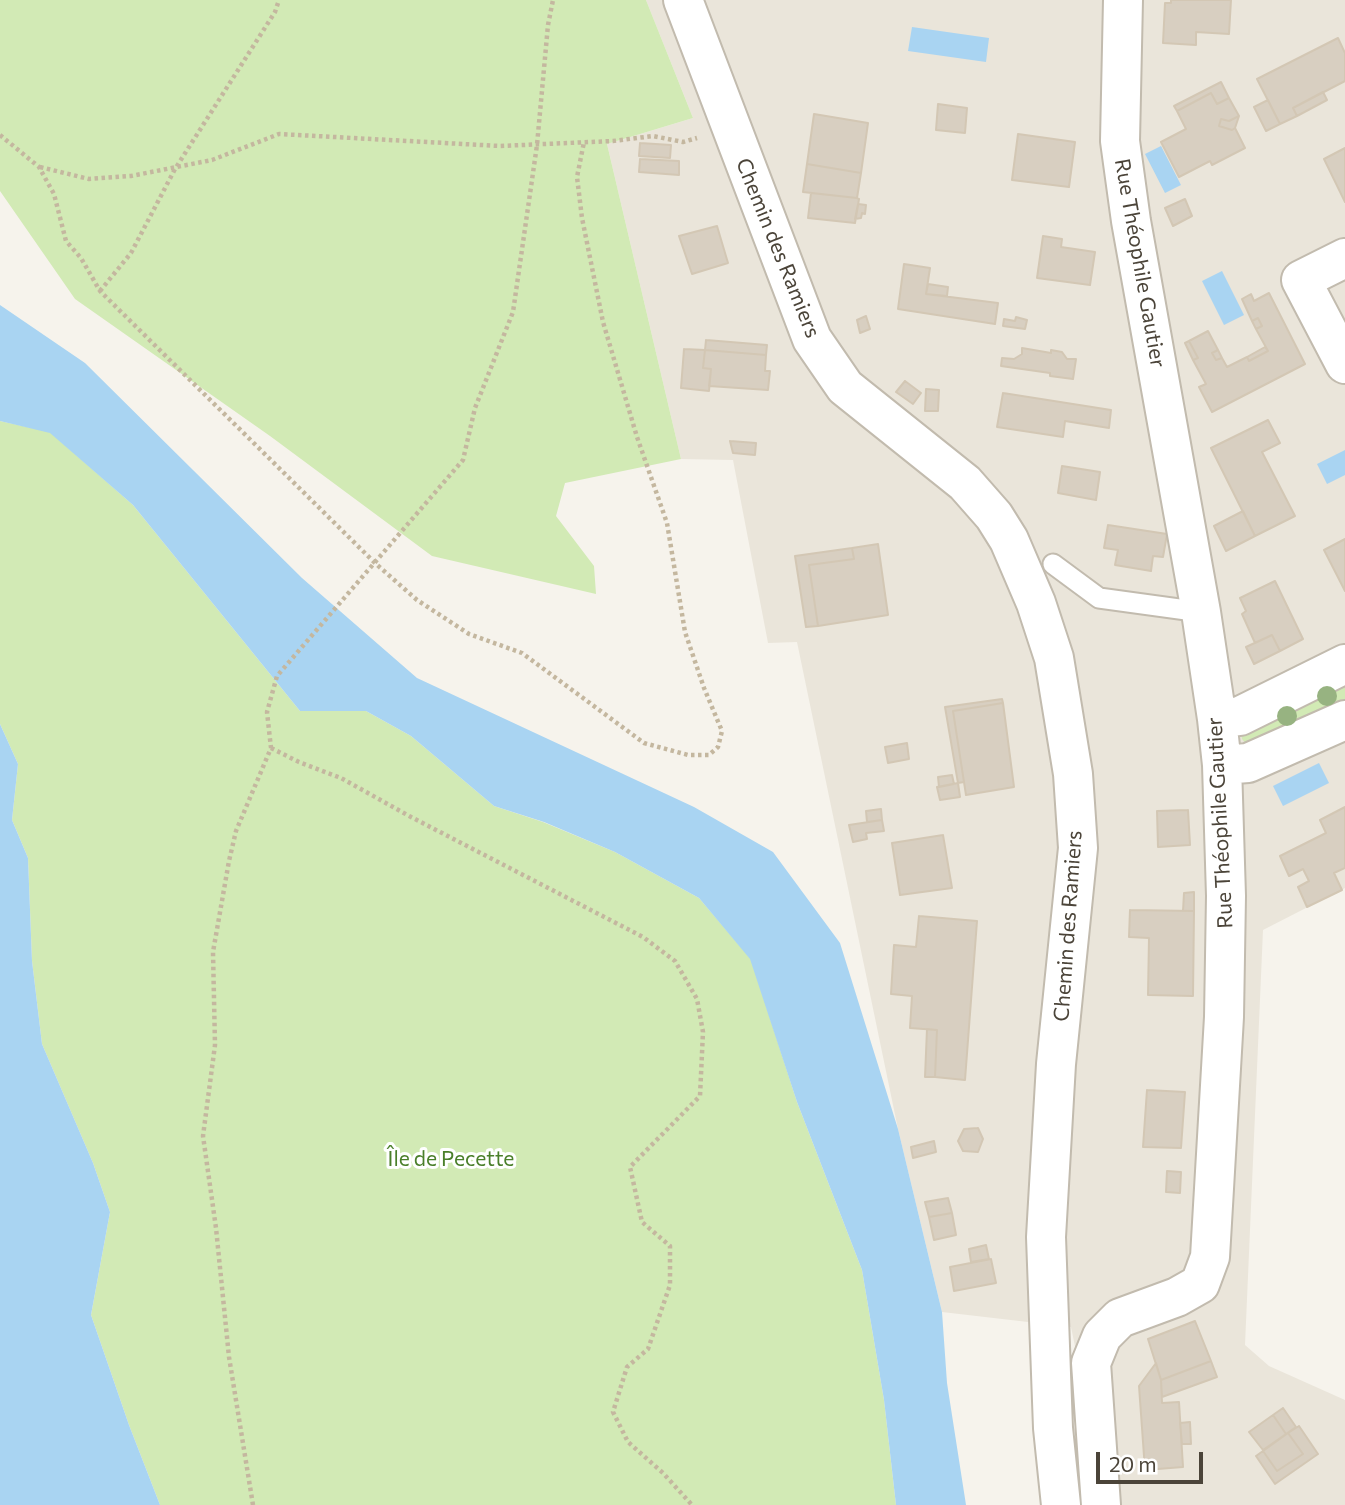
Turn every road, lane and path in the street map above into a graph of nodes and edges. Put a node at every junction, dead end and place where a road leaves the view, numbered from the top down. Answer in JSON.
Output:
{"nodes":[{"id":1,"x":279,"y":0,"type":"edge"},
{"id":2,"x":553,"y":0,"type":"edge"},
{"id":3,"x":683,"y":0,"type":"edge"},
{"id":4,"x":1123,"y":0,"type":"edge"},
{"id":5,"x":730,"y":125,"type":"junction"},
{"id":6,"x":0,"y":135,"type":"edge"},
{"id":7,"x":584,"y":142,"type":"junction"},
{"id":8,"x":537,"y":145,"type":"junction"},
{"id":9,"x":39,"y":167,"type":"junction"},
{"id":10,"x":175,"y":169,"type":"junction"},
{"id":11,"x":1345,"y":258,"type":"edge"},
{"id":12,"x":100,"y":291,"type":"junction"},
{"id":13,"x":1340,"y":342,"type":"edge"},
{"id":14,"x":375,"y":563,"type":"junction"},
{"id":15,"x":1053,"y":564,"type":"dead end"},
{"id":16,"x":1201,"y":612,"type":"junction"},
{"id":17,"x":1345,"y":664,"type":"edge"},
{"id":18,"x":1217,"y":719,"type":"junction"},
{"id":19,"x":1345,"y":720,"type":"edge"},
{"id":20,"x":271,"y":748,"type":"junction"},
{"id":21,"x":1222,"y":765,"type":"junction"},
{"id":22,"x":253,"y":1505,"type":"edge"},
{"id":23,"x":692,"y":1505,"type":"edge"},
{"id":24,"x":1061,"y":1505,"type":"edge"},
{"id":25,"x":1101,"y":1505,"type":"edge"}],
"edges":[{"from":1,"to":10,"type":"path"},
{"from":2,"to":8,"type":"path"},
{"from":3,"to":5,"type":"street","name":"Chemin des Ramiers"},
{"from":4,"to":16,"type":"street","name":"Rue Théophile Gautier"},
{"from":5,"to":7,"type":"path"},
{"from":5,"to":24,"type":"street","name":"Chemin des Ramiers"},
{"from":6,"to":9,"type":"path"},
{"from":7,"to":8,"type":"path"},
{"from":7,"to":14,"type":"path"},
{"from":8,"to":10,"type":"path"},
{"from":8,"to":14,"type":"path"},
{"from":9,"to":10,"type":"path"},
{"from":9,"to":12,"type":"path"},
{"from":10,"to":12,"type":"path"},
{"from":11,"to":13,"type":"street"},
{"from":12,"to":14,"type":"path"},
{"from":14,"to":20,"type":"path"},
{"from":15,"to":16,"type":"lane"},
{"from":16,"to":18,"type":"street","name":"Rue Théophile Gautier"},
{"from":17,"to":18,"type":"street"},
{"from":18,"to":21,"type":"street","name":"Rue Théophile Gautier"},
{"from":19,"to":21,"type":"street"},
{"from":20,"to":22,"type":"path"},
{"from":20,"to":23,"type":"path"},
{"from":21,"to":25,"type":"street","name":"Rue Théophile Gautier"}]}
